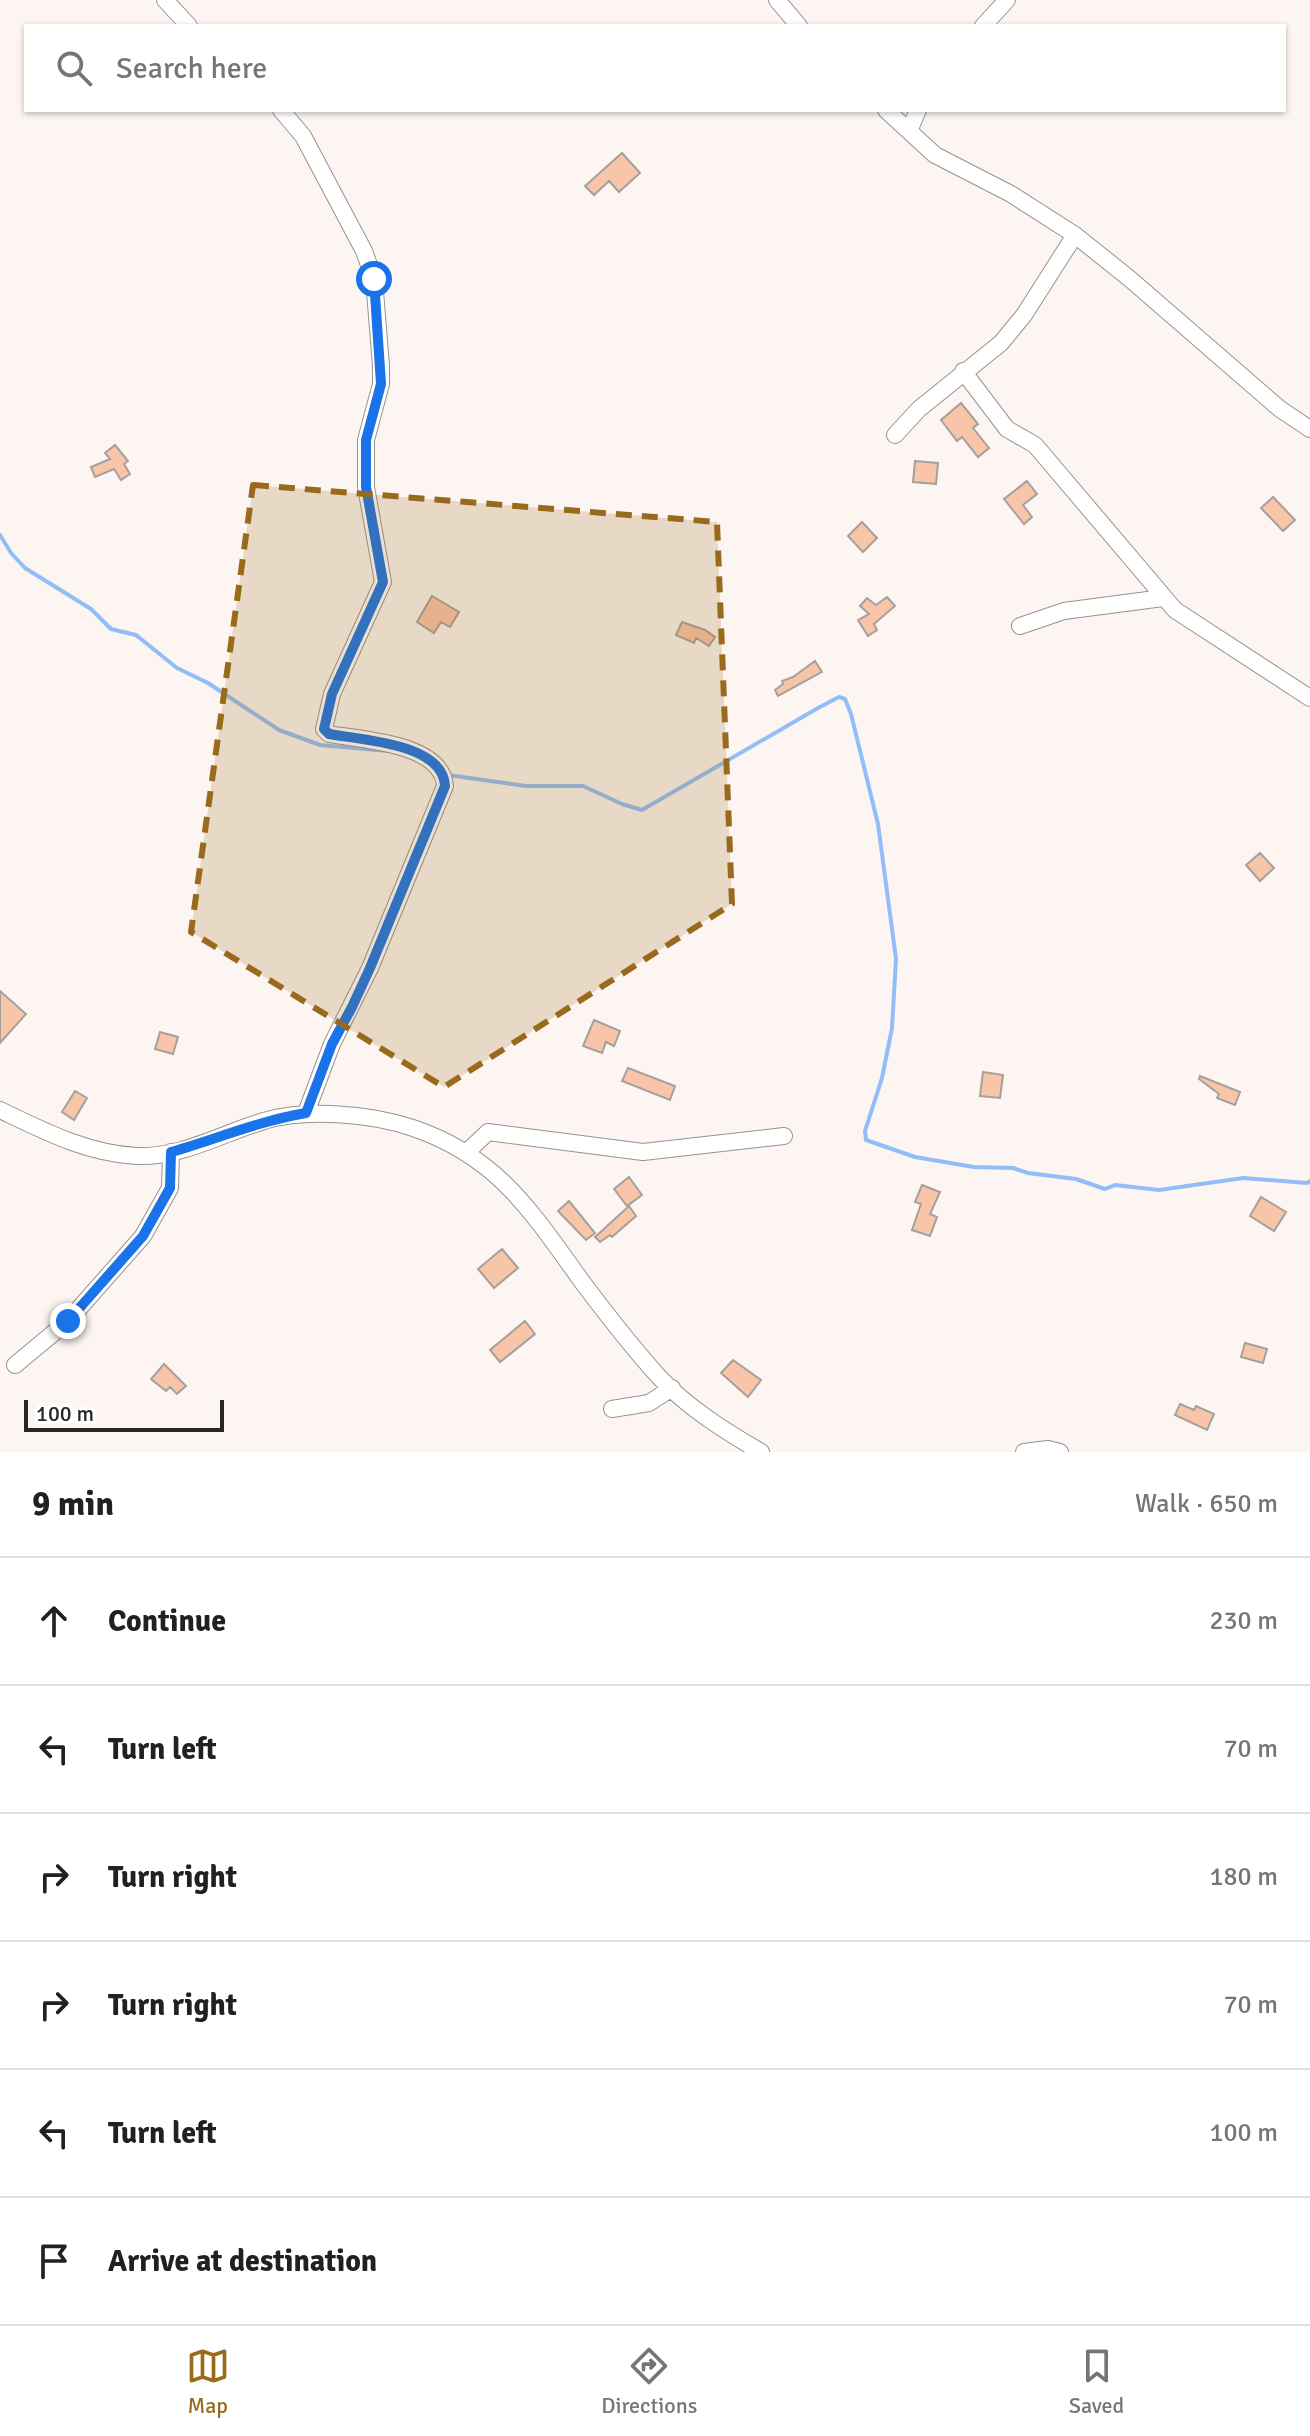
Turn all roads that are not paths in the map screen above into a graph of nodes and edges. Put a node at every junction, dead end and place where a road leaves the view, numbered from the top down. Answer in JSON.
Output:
{"nodes":[{"id":1,"x":165,"y":0,"type":"edge"},
{"id":2,"x":777,"y":0,"type":"edge"},
{"id":3,"x":1007,"y":0,"type":"edge"},
{"id":4,"x":187,"y":24,"type":"edge"},
{"id":5,"x":797,"y":24,"type":"edge"},
{"id":6,"x":985,"y":24,"type":"edge"},
{"id":7,"x":283,"y":112,"type":"edge"},
{"id":8,"x":888,"y":112,"type":"edge"},
{"id":9,"x":917,"y":112,"type":"edge"},
{"id":10,"x":909,"y":131,"type":"junction"},
{"id":11,"x":1075,"y":235,"type":"junction"},
{"id":12,"x":963,"y":371,"type":"junction"},
{"id":13,"x":1310,"y":429,"type":"edge"},
{"id":14,"x":895,"y":435,"type":"dead end"},
{"id":15,"x":1163,"y":598,"type":"junction"},
{"id":16,"x":1020,"y":626,"type":"dead end"},
{"id":17,"x":1310,"y":698,"type":"edge"},
{"id":18,"x":0,"y":1110,"type":"edge"},
{"id":19,"x":306,"y":1113,"type":"junction"},
{"id":20,"x":784,"y":1136,"type":"dead end"},
{"id":21,"x":171,"y":1152,"type":"junction"},
{"id":22,"x":467,"y":1152,"type":"junction"},
{"id":23,"x":15,"y":1365,"type":"dead end"},
{"id":24,"x":672,"y":1388,"type":"junction"},
{"id":25,"x":612,"y":1409,"type":"dead end"},
{"id":26,"x":761,"y":1452,"type":"edge"},
{"id":27,"x":1024,"y":1452,"type":"edge"},
{"id":28,"x":1060,"y":1452,"type":"edge"}],
"edges":[{"from":1,"to":4,"type":"street"},
{"from":2,"to":5,"type":"street"},
{"from":3,"to":6,"type":"street"},
{"from":7,"to":19,"type":"street"},
{"from":8,"to":10,"type":"street"},
{"from":9,"to":10,"type":"street"},
{"from":10,"to":11,"type":"street"},
{"from":11,"to":12,"type":"street"},
{"from":11,"to":13,"type":"street"},
{"from":12,"to":14,"type":"street"},
{"from":12,"to":15,"type":"street"},
{"from":15,"to":16,"type":"street"},
{"from":15,"to":17,"type":"street"},
{"from":18,"to":21,"type":"street"},
{"from":19,"to":21,"type":"street"},
{"from":19,"to":22,"type":"street"},
{"from":20,"to":22,"type":"street"},
{"from":21,"to":23,"type":"street"},
{"from":22,"to":24,"type":"street"},
{"from":24,"to":25,"type":"street"},
{"from":24,"to":26,"type":"street"},
{"from":27,"to":28,"type":"street"}]}
